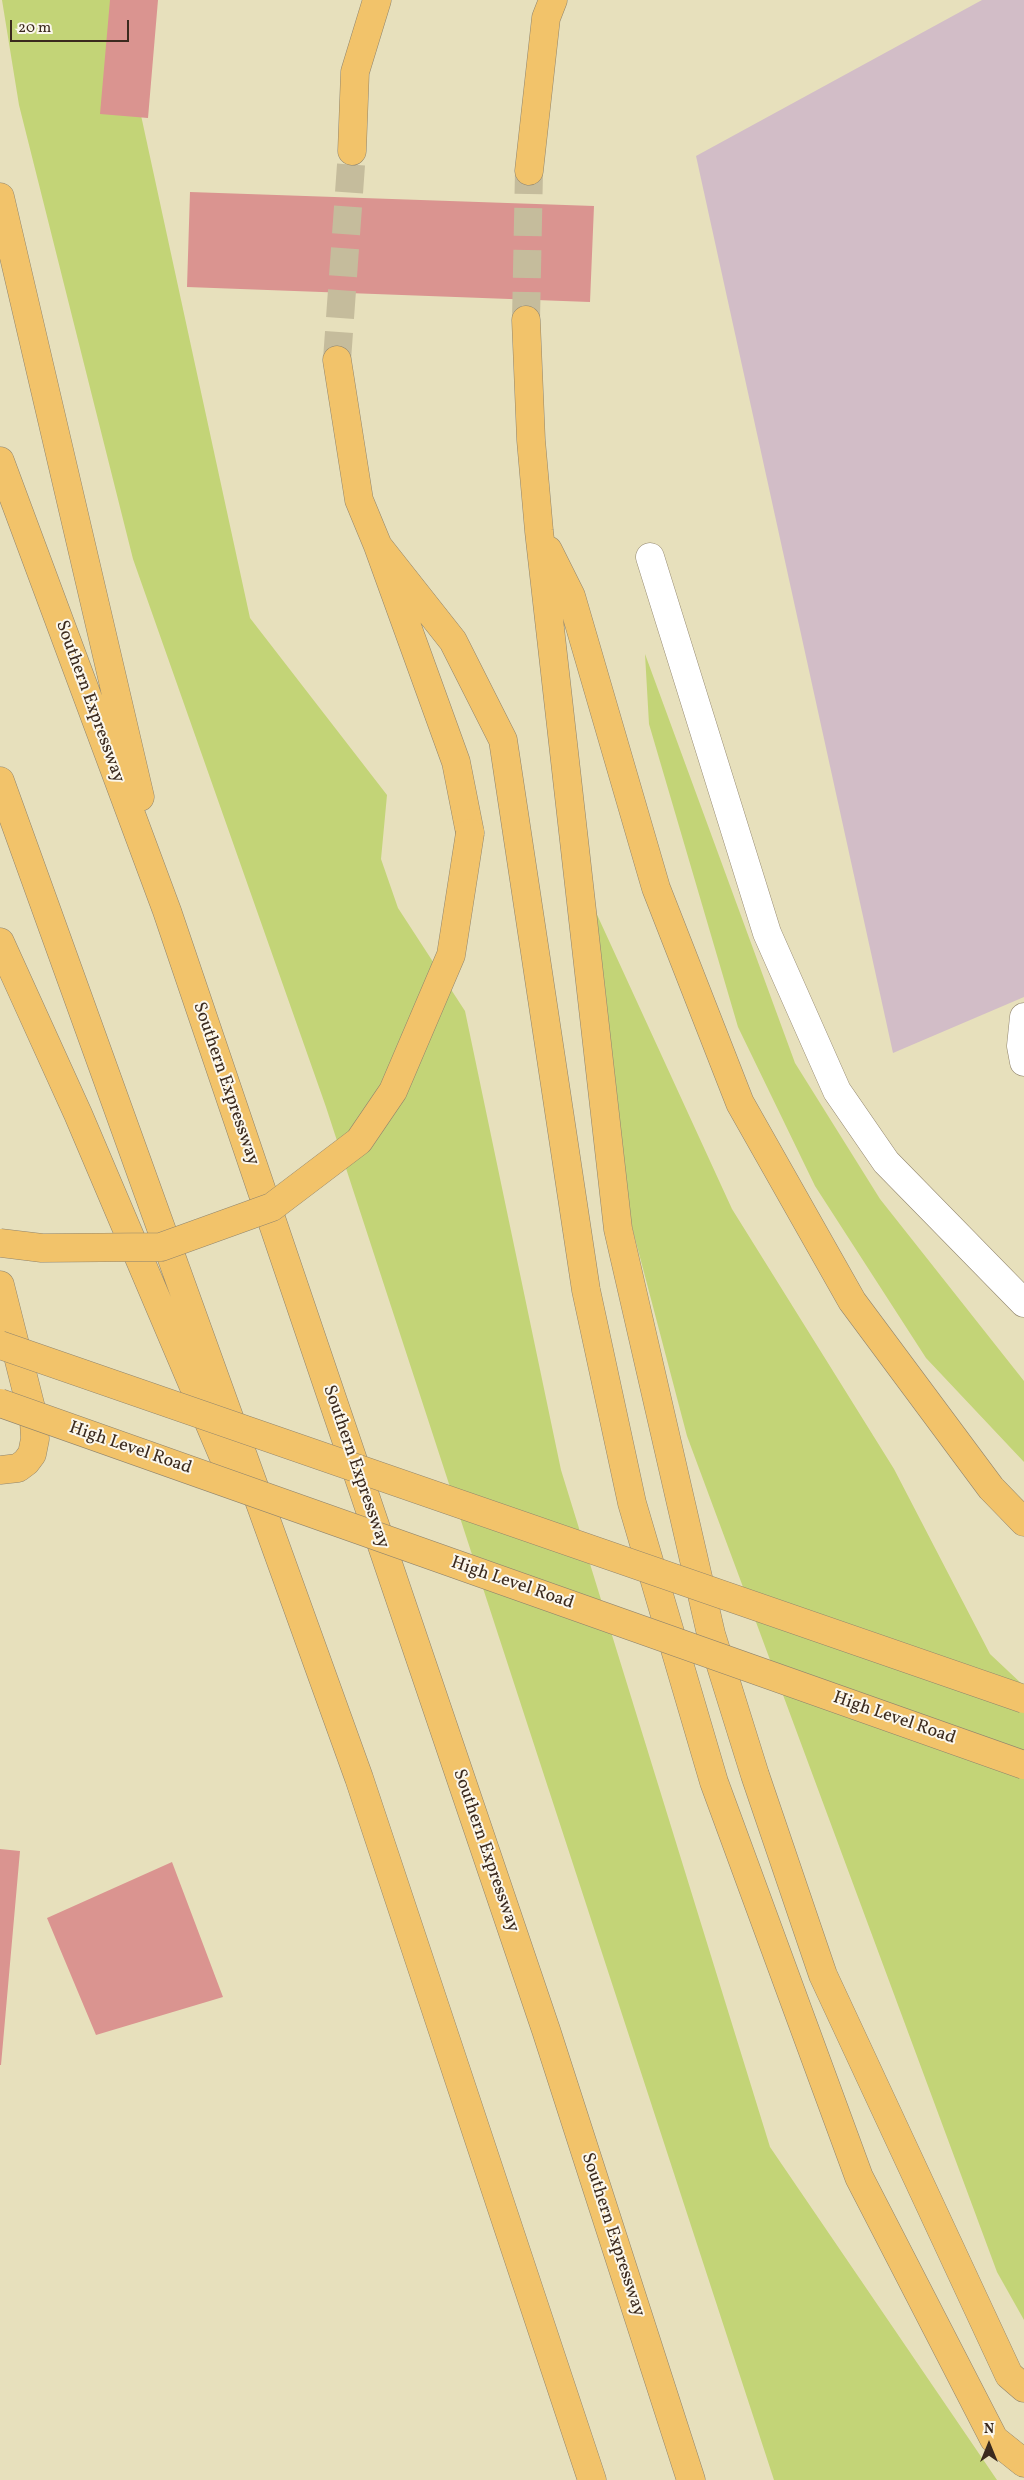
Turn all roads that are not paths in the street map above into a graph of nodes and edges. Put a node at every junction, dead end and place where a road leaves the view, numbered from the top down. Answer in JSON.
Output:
{"nodes":[{"id":1,"x":377,"y":0,"type":"edge"},
{"id":2,"x":554,"y":0,"type":"edge"},
{"id":3,"x":352,"y":151,"type":"tunnel mouth"},
{"id":4,"x":529,"y":171,"type":"tunnel mouth"},
{"id":5,"x":0,"y":197,"type":"edge"},
{"id":6,"x":526,"y":320,"type":"tunnel mouth"},
{"id":7,"x":337,"y":360,"type":"tunnel mouth"},
{"id":8,"x":0,"y":461,"type":"edge"},
{"id":9,"x":539,"y":531,"type":"junction"},
{"id":10,"x":378,"y":546,"type":"junction"},
{"id":11,"x":650,"y":557,"type":"dead end"},
{"id":12,"x":0,"y":781,"type":"edge"},
{"id":13,"x":167,"y":911,"type":"junction"},
{"id":14,"x":0,"y":942,"type":"edge"},
{"id":15,"x":1024,"y":1017,"type":"edge"},
{"id":16,"x":1024,"y":1062,"type":"edge"},
{"id":17,"x":0,"y":1243,"type":"edge"},
{"id":18,"x":0,"y":1285,"type":"edge"},
{"id":19,"x":1024,"y":1302,"type":"edge"},
{"id":20,"x":0,"y":1345,"type":"edge"},
{"id":21,"x":0,"y":1403,"type":"edge"},
{"id":22,"x":0,"y":1470,"type":"edge"},
{"id":23,"x":1024,"y":1522,"type":"edge"},
{"id":24,"x":1024,"y":1699,"type":"edge"},
{"id":25,"x":1024,"y":1765,"type":"edge"},
{"id":26,"x":358,"y":1778,"type":"junction"},
{"id":27,"x":1024,"y":2388,"type":"edge"},
{"id":28,"x":1024,"y":2463,"type":"edge"},
{"id":29,"x":592,"y":2480,"type":"edge"},
{"id":30,"x":691,"y":2480,"type":"edge"}],
"edges":[{"from":1,"to":3,"type":"highway"},
{"from":2,"to":4,"type":"highway"},
{"from":5,"to":13,"type":"highway"},
{"from":6,"to":9,"type":"highway"},
{"from":7,"to":10,"type":"highway"},
{"from":8,"to":13,"type":"highway","name":"Southern Expressway"},
{"from":9,"to":23,"type":"highway"},
{"from":9,"to":27,"type":"highway"},
{"from":10,"to":17,"type":"highway","bridge":true},
{"from":10,"to":28,"type":"highway"},
{"from":11,"to":19,"type":"lane"},
{"from":12,"to":26,"type":"highway"},
{"from":13,"to":30,"type":"highway","name":"Southern Expressway"},
{"from":14,"to":26,"type":"highway"},
{"from":15,"to":16,"type":"lane"},
{"from":18,"to":22,"type":"highway"},
{"from":20,"to":24,"type":"highway","bridge":true},
{"from":21,"to":25,"type":"highway","name":"High Level Road","bridge":true},
{"from":26,"to":29,"type":"highway"}]}
